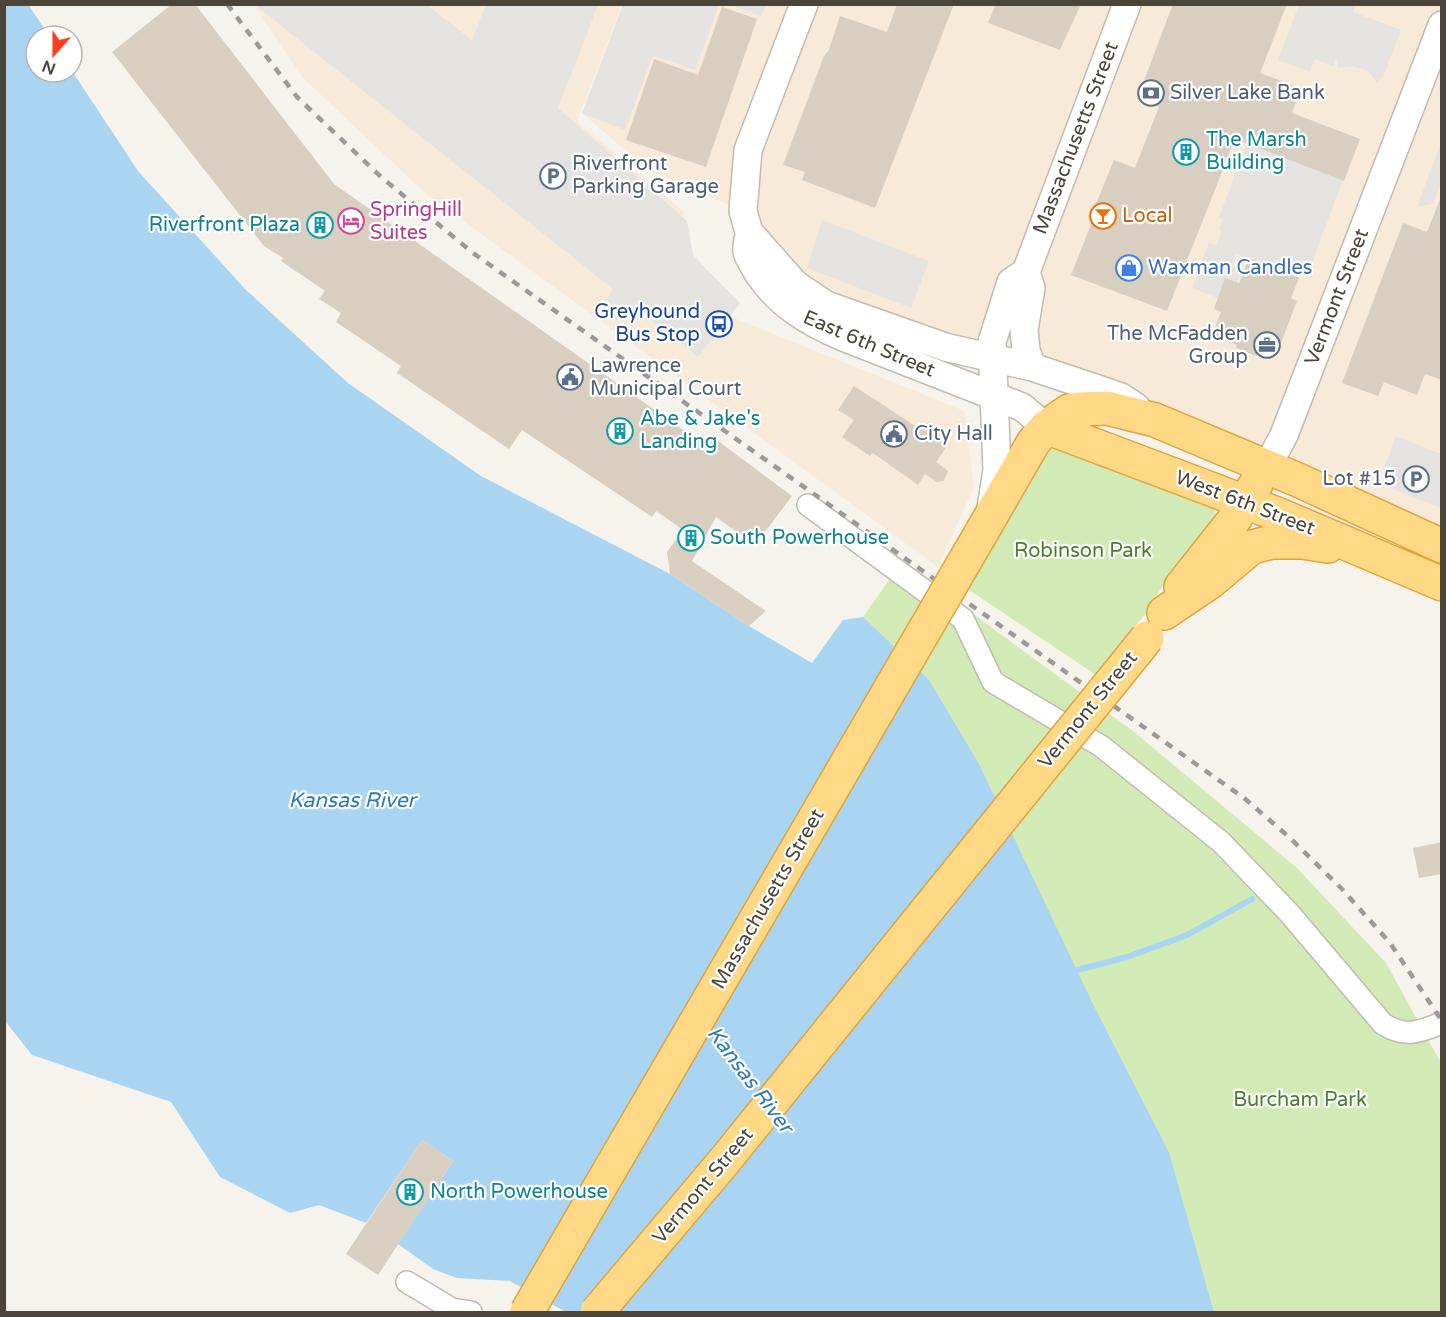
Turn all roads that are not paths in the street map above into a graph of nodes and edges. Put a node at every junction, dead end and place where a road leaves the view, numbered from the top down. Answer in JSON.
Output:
{"nodes":[{"id":1,"x":804,"y":4,"type":"edge"},
{"id":2,"x":1127,"y":4,"type":"edge"},
{"id":3,"x":1442,"y":25,"type":"edge"},
{"id":4,"x":749,"y":232,"type":"junction"},
{"id":5,"x":1026,"y":272,"type":"junction"},
{"id":6,"x":992,"y":358,"type":"junction"},
{"id":7,"x":1032,"y":367,"type":"junction"},
{"id":8,"x":994,"y":396,"type":"junction"},
{"id":9,"x":1155,"y":420,"type":"junction"},
{"id":10,"x":1046,"y":428,"type":"junction"},
{"id":11,"x":1267,"y":467,"type":"junction"},
{"id":12,"x":1245,"y":502,"type":"junction"},
{"id":13,"x":808,"y":505,"type":"dead end"},
{"id":14,"x":985,"y":526,"type":"junction"},
{"id":15,"x":1442,"y":546,"type":"edge"},
{"id":16,"x":1363,"y":550,"type":"junction"},
{"id":17,"x":1442,"y":584,"type":"edge"},
{"id":18,"x":1156,"y":626,"type":"junction"},
{"id":19,"x":1442,"y":1023,"type":"edge"},
{"id":20,"x":407,"y":1282,"type":"dead end"},
{"id":21,"x":471,"y":1312,"type":"edge"},
{"id":22,"x":527,"y":1312,"type":"edge"},
{"id":23,"x":597,"y":1312,"type":"edge"}],
"edges":[{"from":1,"to":4,"type":"street"},
{"from":2,"to":5,"type":"street","name":"Massachusetts Street"},
{"from":3,"to":11,"type":"street","name":"Vermont Street"},
{"from":4,"to":6,"type":"street","name":"East 6th Street"},
{"from":4,"to":8,"type":"street","name":"East 6th Street"},
{"from":5,"to":6,"type":"street","name":"Massachusetts Street"},
{"from":5,"to":7,"type":"street","name":"Massachusetts Street"},
{"from":6,"to":7,"type":"street","name":"West 6th Street"},
{"from":6,"to":8,"type":"street","name":"Massachusetts Street"},
{"from":7,"to":9,"type":"street","name":"West 6th Street"},
{"from":8,"to":10,"type":"street","name":"West 6th Street"},
{"from":8,"to":14,"type":"street","name":"Massachusetts Street"},
{"from":9,"to":10,"type":"highway","name":"West 6th Street"},
{"from":9,"to":11,"type":"highway","name":"West 6th Street"},
{"from":10,"to":12,"type":"highway","name":"West 6th Street"},
{"from":10,"to":14,"type":"highway","name":"Massachusetts Street"},
{"from":11,"to":12,"type":"highway","name":"Vermont Street"},
{"from":11,"to":15,"type":"highway","name":"West 6th Street"},
{"from":12,"to":16,"type":"highway","name":"West 6th Street"},
{"from":12,"to":18,"type":"highway","name":"Vermont Street"},
{"from":13,"to":19,"type":"street"},
{"from":14,"to":22,"type":"highway","name":"Massachusetts Street","bridge":true},
{"from":16,"to":17,"type":"highway","name":"West 6th Street"},
{"from":16,"to":18,"type":"highway"},
{"from":18,"to":23,"type":"highway","name":"Vermont Street","bridge":true},
{"from":20,"to":21,"type":"street"}]}
